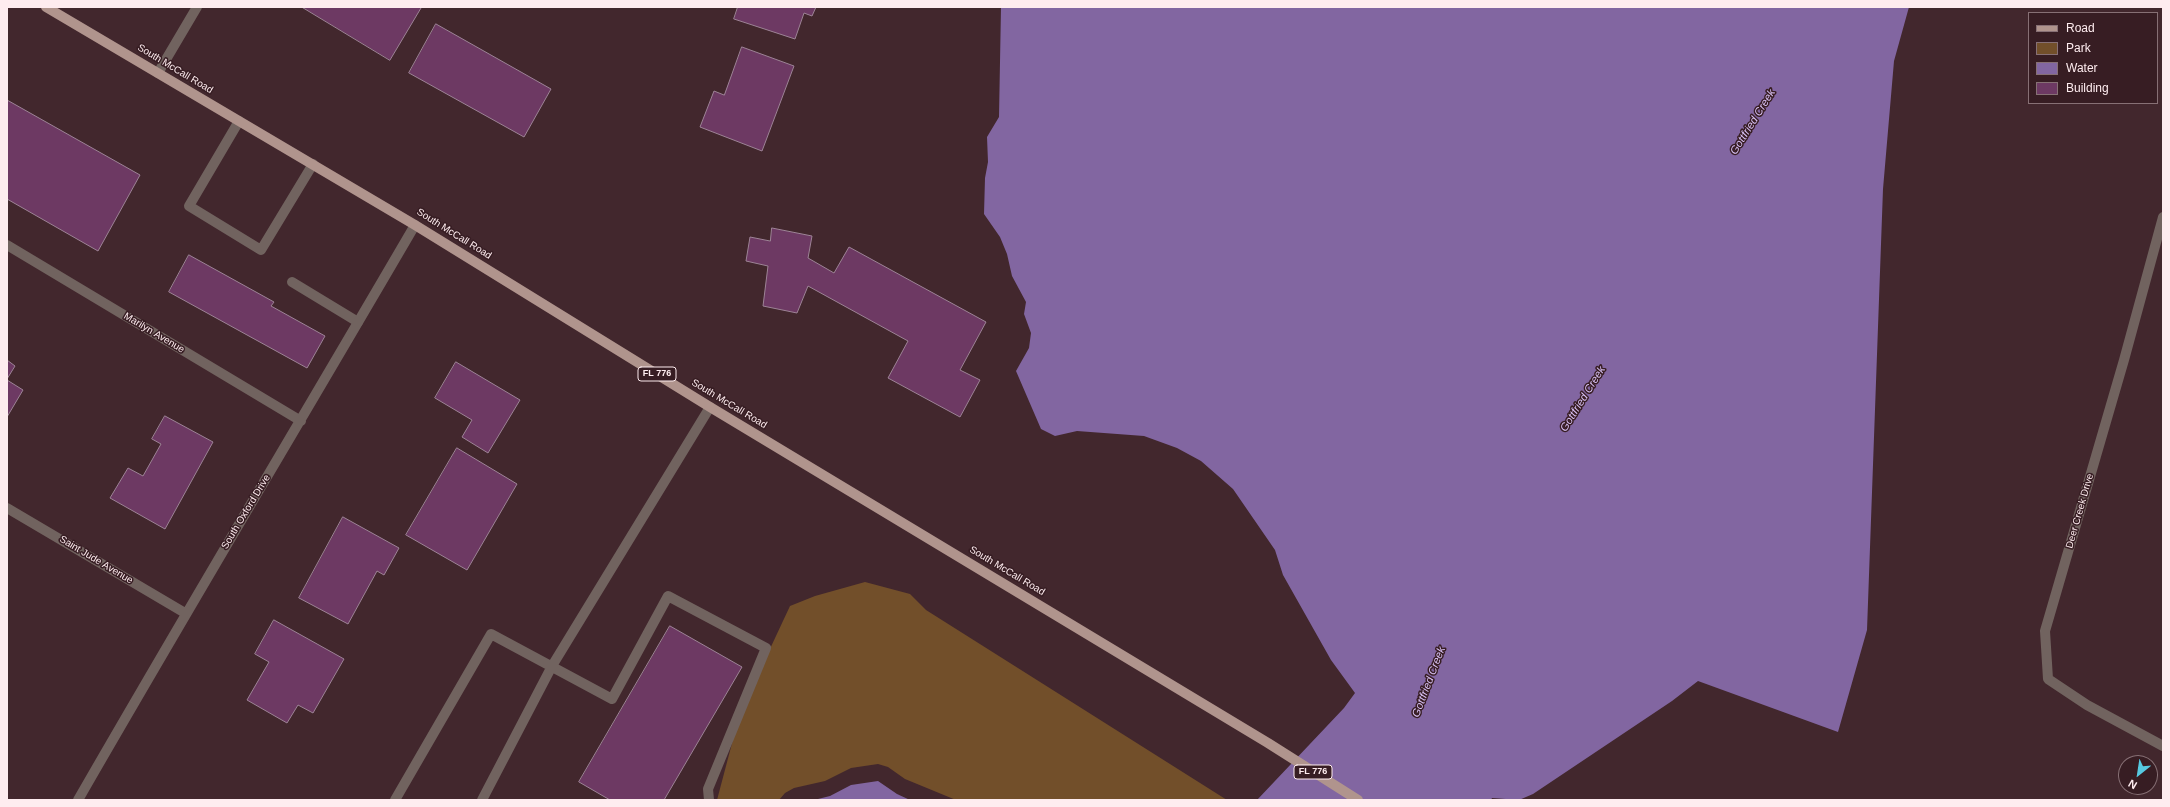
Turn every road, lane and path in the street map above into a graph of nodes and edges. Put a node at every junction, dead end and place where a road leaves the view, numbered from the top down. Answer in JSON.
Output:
{"nodes":[{"id":1,"x":46,"y":7,"type":"edge"},
{"id":2,"x":197,"y":7,"type":"edge"},
{"id":3,"x":158,"y":73,"type":"junction"},
{"id":4,"x":238,"y":121,"type":"junction"},
{"id":5,"x":313,"y":164,"type":"junction"},
{"id":6,"x":2163,"y":217,"type":"edge"},
{"id":7,"x":415,"y":225,"type":"junction"},
{"id":8,"x":7,"y":246,"type":"edge"},
{"id":9,"x":292,"y":282,"type":"dead end"},
{"id":10,"x":358,"y":322,"type":"junction"},
{"id":11,"x":710,"y":407,"type":"junction"},
{"id":12,"x":301,"y":421,"type":"junction"},
{"id":13,"x":7,"y":508,"type":"edge"},
{"id":14,"x":185,"y":613,"type":"junction"},
{"id":15,"x":552,"y":666,"type":"junction"},
{"id":16,"x":2163,"y":746,"type":"edge"},
{"id":17,"x":78,"y":800,"type":"edge"},
{"id":18,"x":395,"y":800,"type":"edge"},
{"id":19,"x":482,"y":800,"type":"edge"},
{"id":20,"x":709,"y":800,"type":"edge"},
{"id":21,"x":1358,"y":800,"type":"edge"}],
"edges":[{"from":1,"to":3,"type":"main road","name":"South McCall Road","number":"FL 776"},
{"from":2,"to":3,"type":"street"},
{"from":3,"to":4,"type":"main road","name":"South McCall Road","number":"FL 776"},
{"from":4,"to":5,"type":"main road","name":"South McCall Road","number":"FL 776"},
{"from":4,"to":5,"type":"street"},
{"from":5,"to":7,"type":"main road","name":"South McCall Road","number":"FL 776"},
{"from":6,"to":16,"type":"street","name":"Deer Creek Drive"},
{"from":7,"to":10,"type":"street","name":"South Oxford Drive"},
{"from":7,"to":11,"type":"main road","name":"South McCall Road","number":"FL 776"},
{"from":8,"to":12,"type":"street","name":"Marilyn Avenue"},
{"from":9,"to":10,"type":"street"},
{"from":10,"to":12,"type":"street","name":"South Oxford Drive"},
{"from":11,"to":15,"type":"street"},
{"from":11,"to":21,"type":"main road","name":"South McCall Road","number":"FL 776"},
{"from":12,"to":14,"type":"street","name":"South Oxford Drive"},
{"from":13,"to":14,"type":"street","name":"Saint Jude Avenue"},
{"from":14,"to":17,"type":"street","name":"South Oxford Drive"},
{"from":15,"to":18,"type":"street"},
{"from":15,"to":19,"type":"street"},
{"from":15,"to":20,"type":"street"}]}
